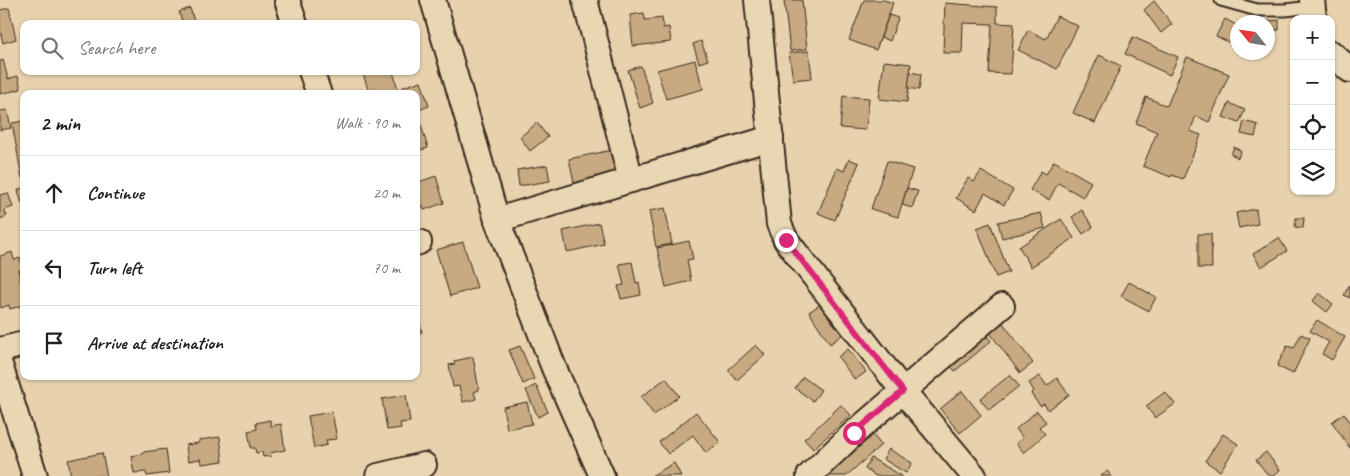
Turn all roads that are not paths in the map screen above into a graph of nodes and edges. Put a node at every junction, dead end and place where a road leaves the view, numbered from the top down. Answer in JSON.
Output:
{"nodes":[{"id":1,"x":288,"y":0,"type":"edge"},
{"id":2,"x":434,"y":0,"type":"edge"},
{"id":3,"x":585,"y":0,"type":"edge"},
{"id":4,"x":758,"y":0,"type":"edge"},
{"id":5,"x":1221,"y":0,"type":"edge"},
{"id":6,"x":1313,"y":9,"type":"edge"},
{"id":7,"x":295,"y":20,"type":"edge"},
{"id":8,"x":1335,"y":57,"type":"edge"},
{"id":9,"x":1350,"y":70,"type":"edge"},
{"id":10,"x":312,"y":75,"type":"edge"},
{"id":11,"x":318,"y":90,"type":"edge"},
{"id":12,"x":770,"y":138,"type":"junction"},
{"id":13,"x":631,"y":180,"type":"junction"},
{"id":14,"x":497,"y":220,"type":"junction"},
{"id":15,"x":1002,"y":306,"type":"dead end"},
{"id":16,"x":20,"y":345,"type":"edge"},
{"id":17,"x":0,"y":350,"type":"edge"},
{"id":18,"x":0,"y":365,"type":"edge"},
{"id":19,"x":903,"y":391,"type":"junction"},
{"id":20,"x":424,"y":466,"type":"dead end"},
{"id":21,"x":35,"y":476,"type":"edge"},
{"id":22,"x":378,"y":476,"type":"edge"},
{"id":23,"x":602,"y":476,"type":"edge"},
{"id":24,"x":808,"y":476,"type":"edge"},
{"id":25,"x":974,"y":476,"type":"edge"}],
"edges":[{"from":1,"to":7,"type":"street"},
{"from":2,"to":14,"type":"street"},
{"from":3,"to":13,"type":"street"},
{"from":4,"to":12,"type":"street"},
{"from":5,"to":6,"type":"lane"},
{"from":8,"to":9,"type":"street"},
{"from":10,"to":11,"type":"street"},
{"from":12,"to":13,"type":"street"},
{"from":12,"to":19,"type":"street"},
{"from":13,"to":14,"type":"street"},
{"from":14,"to":23,"type":"street"},
{"from":15,"to":19,"type":"street"},
{"from":16,"to":17,"type":"street"},
{"from":18,"to":21,"type":"street"},
{"from":19,"to":24,"type":"street"},
{"from":19,"to":25,"type":"street"},
{"from":20,"to":22,"type":"street"}]}
